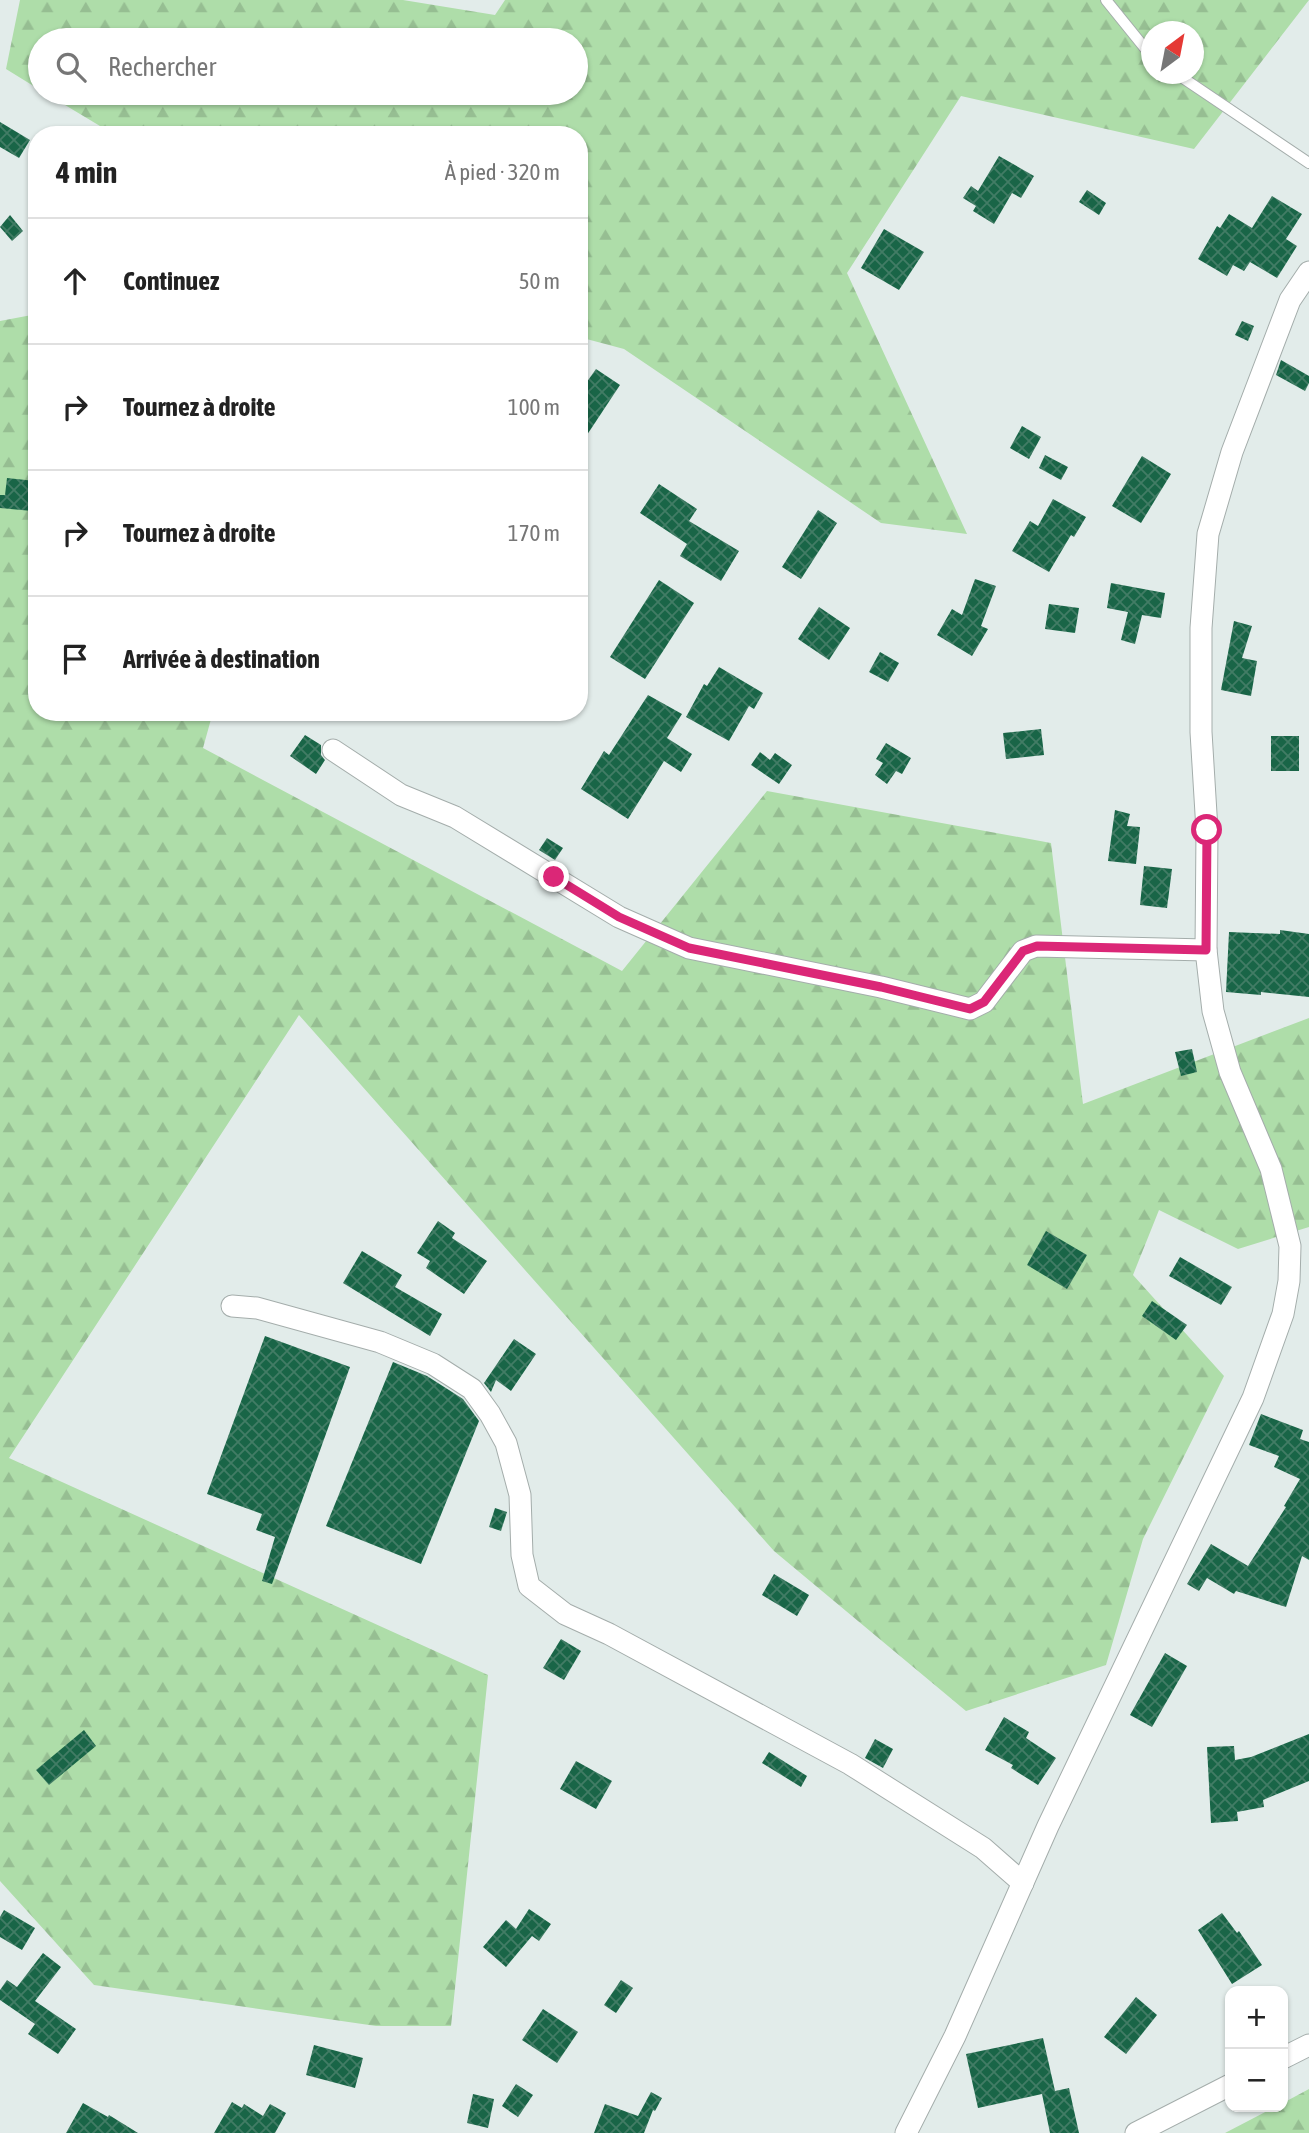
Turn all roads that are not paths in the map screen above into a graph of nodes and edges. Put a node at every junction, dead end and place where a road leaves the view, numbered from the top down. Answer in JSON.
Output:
{"nodes":[{"id":1,"x":1106,"y":0,"type":"edge"},
{"id":2,"x":1141,"y":43,"type":"edge"},
{"id":3,"x":1192,"y":84,"type":"edge"},
{"id":4,"x":1309,"y":163,"type":"edge"},
{"id":5,"x":1309,"y":272,"type":"edge"},
{"id":6,"x":333,"y":750,"type":"dead end"},
{"id":7,"x":1206,"y":950,"type":"junction"},
{"id":8,"x":1299,"y":1243,"type":"edge"},
{"id":9,"x":232,"y":1306,"type":"dead end"},
{"id":10,"x":1023,"y":1883,"type":"junction"},
{"id":11,"x":1309,"y":2045,"type":"edge"},
{"id":12,"x":1288,"y":2056,"type":"edge"},
{"id":13,"x":1225,"y":2088,"type":"edge"},
{"id":14,"x":906,"y":2133,"type":"edge"},
{"id":15,"x":1136,"y":2133,"type":"edge"}],
"edges":[{"from":1,"to":2,"type":"lane"},
{"from":3,"to":4,"type":"lane"},
{"from":5,"to":7,"type":"street"},
{"from":6,"to":7,"type":"street"},
{"from":7,"to":8,"type":"street"},
{"from":8,"to":10,"type":"street"},
{"from":9,"to":10,"type":"street"},
{"from":10,"to":14,"type":"street"},
{"from":11,"to":12,"type":"street"},
{"from":13,"to":15,"type":"street"}]}
